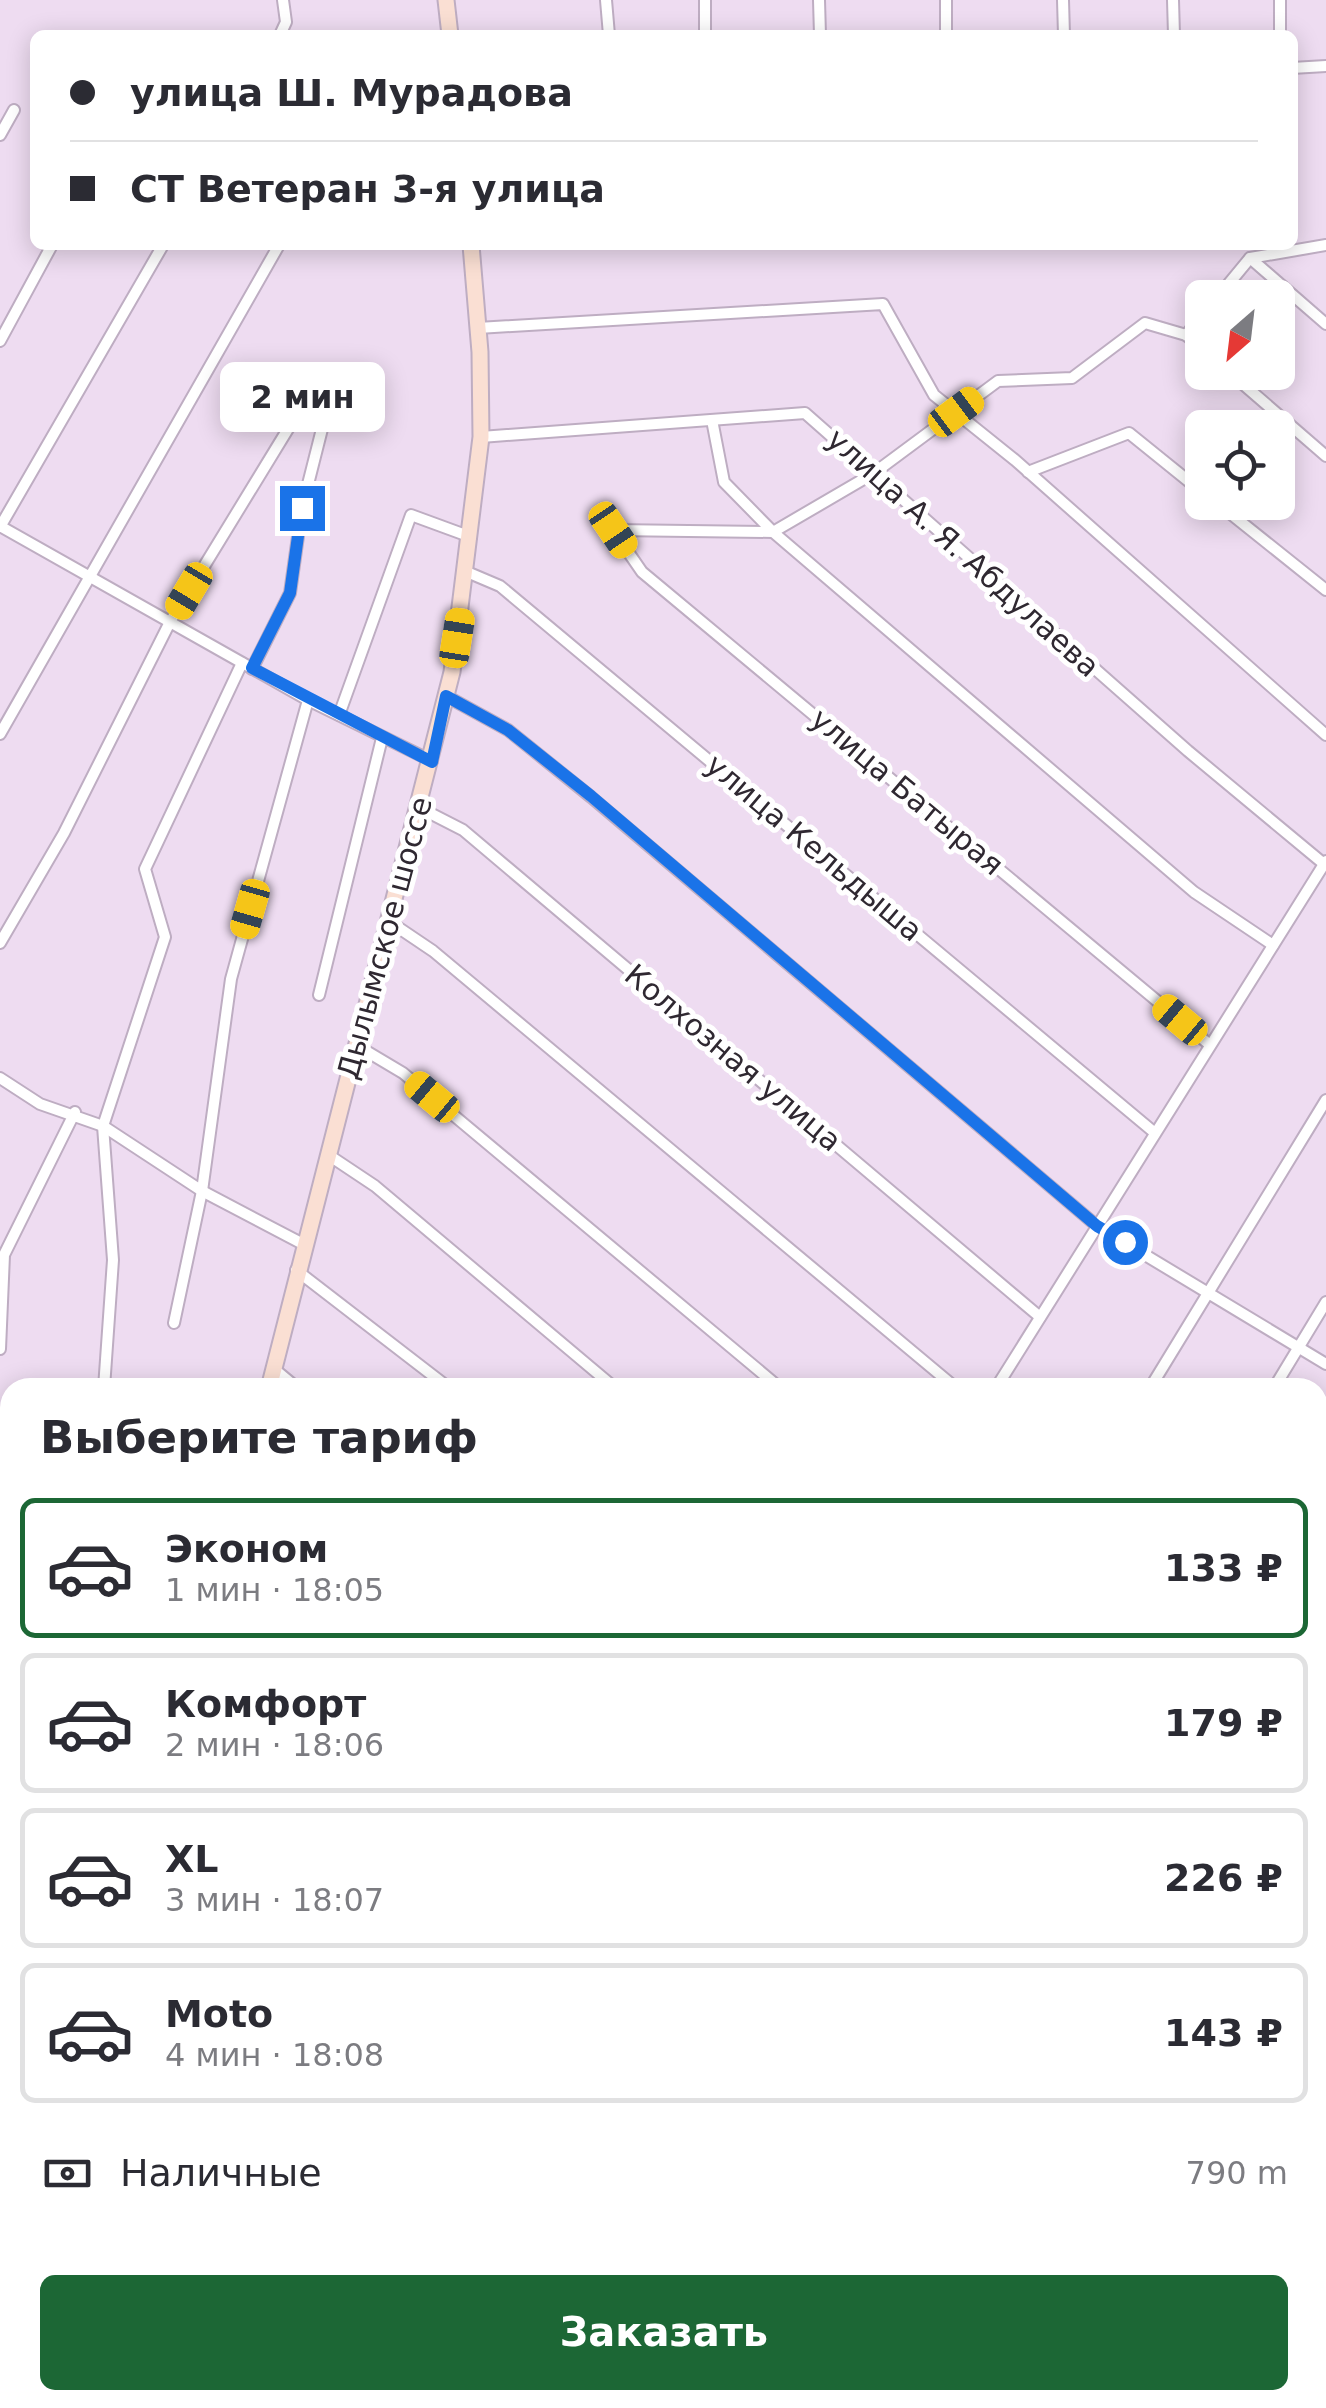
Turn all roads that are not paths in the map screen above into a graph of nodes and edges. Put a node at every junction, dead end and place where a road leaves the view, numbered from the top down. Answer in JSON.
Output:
{"nodes":[{"id":1,"x":283,"y":0,"type":"edge"},
{"id":2,"x":446,"y":0,"type":"edge"},
{"id":3,"x":606,"y":0,"type":"edge"},
{"id":4,"x":705,"y":0,"type":"edge"},
{"id":5,"x":819,"y":0,"type":"edge"},
{"id":6,"x":946,"y":0,"type":"edge"},
{"id":7,"x":1064,"y":0,"type":"edge"},
{"id":8,"x":1173,"y":0,"type":"edge"},
{"id":9,"x":1280,"y":0,"type":"edge"},
{"id":10,"x":282,"y":30,"type":"edge"},
{"id":11,"x":449,"y":30,"type":"edge"},
{"id":12,"x":609,"y":30,"type":"edge"},
{"id":13,"x":705,"y":30,"type":"edge"},
{"id":14,"x":820,"y":30,"type":"edge"},
{"id":15,"x":946,"y":30,"type":"edge"},
{"id":16,"x":1064,"y":30,"type":"edge"},
{"id":17,"x":1174,"y":30,"type":"edge"},
{"id":18,"x":1280,"y":30,"type":"edge"},
{"id":19,"x":1326,"y":66,"type":"edge"},
{"id":20,"x":1298,"y":68,"type":"edge"},
{"id":21,"x":14,"y":110,"type":"dead end"},
{"id":22,"x":0,"y":135,"type":"edge"},
{"id":23,"x":1326,"y":245,"type":"edge"},
{"id":24,"x":49,"y":250,"type":"edge"},
{"id":25,"x":159,"y":250,"type":"edge"},
{"id":26,"x":276,"y":250,"type":"edge"},
{"id":27,"x":471,"y":250,"type":"edge"},
{"id":28,"x":1297,"y":250,"type":"edge"},
{"id":29,"x":1298,"y":250,"type":"edge"},
{"id":30,"x":1250,"y":258,"type":"junction"},
{"id":31,"x":1232,"y":280,"type":"edge"},
{"id":32,"x":1326,"y":324,"type":"edge"},
{"id":33,"x":478,"y":328,"type":"junction"},
{"id":34,"x":1185,"y":335,"type":"edge"},
{"id":35,"x":0,"y":340,"type":"edge"},
{"id":36,"x":1250,"y":390,"type":"edge"},
{"id":37,"x":956,"y":412,"type":"junction"},
{"id":38,"x":712,"y":420,"type":"junction"},
{"id":39,"x":481,"y":437,"type":"junction"},
{"id":40,"x":1326,"y":456,"type":"edge"},
{"id":41,"x":1028,"y":472,"type":"junction"},
{"id":42,"x":874,"y":473,"type":"junction"},
{"id":43,"x":1185,"y":478,"type":"edge"},
{"id":44,"x":1238,"y":520,"type":"edge"},
{"id":45,"x":0,"y":526,"type":"edge"},
{"id":46,"x":773,"y":532,"type":"junction"},
{"id":47,"x":470,"y":537,"type":"junction"},
{"id":48,"x":467,"y":572,"type":"junction"},
{"id":49,"x":87,"y":575,"type":"junction"},
{"id":50,"x":1326,"y":590,"type":"edge"},
{"id":51,"x":170,"y":622,"type":"junction"},
{"id":52,"x":247,"y":666,"type":"junction"},
{"id":53,"x":446,"y":696,"type":"junction"},
{"id":54,"x":308,"y":700,"type":"junction"},
{"id":55,"x":339,"y":715,"type":"junction"},
{"id":56,"x":0,"y":734,"type":"edge"},
{"id":57,"x":1326,"y":735,"type":"edge"},
{"id":58,"x":382,"y":738,"type":"junction"},
{"id":59,"x":432,"y":762,"type":"junction"},
{"id":60,"x":420,"y":808,"type":"junction"},
{"id":61,"x":1325,"y":862,"type":"edge"},
{"id":62,"x":390,"y":922,"type":"junction"},
{"id":63,"x":0,"y":943,"type":"edge"},
{"id":64,"x":1273,"y":946,"type":"junction"},
{"id":65,"x":319,"y":995,"type":"dead end"},
{"id":66,"x":1210,"y":1045,"type":"junction"},
{"id":67,"x":356,"y":1046,"type":"junction"},
{"id":68,"x":0,"y":1078,"type":"edge"},
{"id":69,"x":1326,"y":1100,"type":"edge"},
{"id":70,"x":75,"y":1112,"type":"junction"},
{"id":71,"x":102,"y":1126,"type":"junction"},
{"id":72,"x":1155,"y":1134,"type":"junction"},
{"id":73,"x":327,"y":1154,"type":"junction"},
{"id":74,"x":202,"y":1191,"type":"junction"},
{"id":75,"x":1097,"y":1226,"type":"junction"},
{"id":76,"x":302,"y":1244,"type":"junction"},
{"id":77,"x":296,"y":1270,"type":"junction"},
{"id":78,"x":1208,"y":1292,"type":"junction"},
{"id":79,"x":1326,"y":1302,"type":"edge"},
{"id":80,"x":1040,"y":1317,"type":"junction"},
{"id":81,"x":174,"y":1323,"type":"dead end"},
{"id":82,"x":1,"y":1330,"type":"edge"},
{"id":83,"x":1298,"y":1347,"type":"junction"},
{"id":84,"x":0,"y":1349,"type":"edge"},
{"id":85,"x":1326,"y":1364,"type":"edge"},
{"id":86,"x":273,"y":1368,"type":"junction"},
{"id":87,"x":105,"y":1378,"type":"edge"},
{"id":88,"x":270,"y":1378,"type":"edge"},
{"id":89,"x":285,"y":1378,"type":"edge"},
{"id":90,"x":436,"y":1378,"type":"edge"},
{"id":91,"x":602,"y":1378,"type":"edge"},
{"id":92,"x":768,"y":1378,"type":"edge"},
{"id":93,"x":944,"y":1378,"type":"edge"},
{"id":94,"x":1002,"y":1378,"type":"edge"},
{"id":95,"x":1156,"y":1378,"type":"edge"},
{"id":96,"x":1280,"y":1378,"type":"edge"}],
"edges":[{"from":1,"to":10,"type":"street"},
{"from":2,"to":11,"type":"main road"},
{"from":3,"to":12,"type":"street"},
{"from":4,"to":13,"type":"street"},
{"from":5,"to":14,"type":"street"},
{"from":6,"to":15,"type":"street"},
{"from":7,"to":16,"type":"street"},
{"from":8,"to":17,"type":"street"},
{"from":9,"to":18,"type":"street"},
{"from":19,"to":20,"type":"street"},
{"from":21,"to":22,"type":"street"},
{"from":23,"to":29,"type":"street"},
{"from":24,"to":35,"type":"street"},
{"from":25,"to":45,"type":"street"},
{"from":26,"to":49,"type":"street"},
{"from":27,"to":33,"type":"main road","name":"Дылымское шоссе"},
{"from":28,"to":30,"type":"street"},
{"from":30,"to":31,"type":"street"},
{"from":30,"to":32,"type":"street"},
{"from":33,"to":37,"type":"street"},
{"from":33,"to":39,"type":"main road","name":"Дылымское шоссе"},
{"from":34,"to":37,"type":"street"},
{"from":36,"to":40,"type":"street"},
{"from":37,"to":41,"type":"street"},
{"from":37,"to":42,"type":"street"},
{"from":38,"to":39,"type":"street","name":"улица А. Я. Абдулаева"},
{"from":38,"to":42,"type":"street","name":"улица А. Я. Абдулаева"},
{"from":38,"to":46,"type":"street"},
{"from":39,"to":47,"type":"main road","name":"Дылымское шоссе"},
{"from":41,"to":43,"type":"street"},
{"from":41,"to":57,"type":"street"},
{"from":42,"to":46,"type":"street"},
{"from":42,"to":61,"type":"street","name":"улица А. Я. Абдулаева"},
{"from":44,"to":50,"type":"street"},
{"from":45,"to":49,"type":"street"},
{"from":46,"to":64,"type":"street"},
{"from":46,"to":66,"type":"street","name":"улица Батырая"},
{"from":47,"to":48,"type":"main road","name":"Дылымское шоссе"},
{"from":47,"to":55,"type":"street"},
{"from":48,"to":53,"type":"main road","name":"Дылымское шоссе"},
{"from":48,"to":72,"type":"street","name":"улица Кельдыша"},
{"from":49,"to":51,"type":"street"},
{"from":49,"to":56,"type":"street"},
{"from":51,"to":52,"type":"street"},
{"from":51,"to":52,"type":"street"},
{"from":51,"to":63,"type":"street"},
{"from":52,"to":54,"type":"street"},
{"from":52,"to":71,"type":"street"},
{"from":53,"to":59,"type":"main road","name":"Дылымское шоссе"},
{"from":53,"to":75,"type":"street"},
{"from":54,"to":55,"type":"street"},
{"from":54,"to":74,"type":"street"},
{"from":55,"to":58,"type":"street"},
{"from":58,"to":59,"type":"street"},
{"from":58,"to":65,"type":"street"},
{"from":59,"to":60,"type":"main road","name":"Дылымское шоссе"},
{"from":60,"to":62,"type":"main road","name":"Дылымское шоссе"},
{"from":60,"to":80,"type":"street","name":"Колхозная улица"},
{"from":61,"to":64,"type":"street"},
{"from":62,"to":67,"type":"main road","name":"Дылымское шоссе"},
{"from":62,"to":93,"type":"street"},
{"from":64,"to":66,"type":"street"},
{"from":66,"to":72,"type":"street"},
{"from":67,"to":73,"type":"main road","name":"Дылымское шоссе"},
{"from":67,"to":92,"type":"street"},
{"from":68,"to":70,"type":"street"},
{"from":69,"to":78,"type":"street"},
{"from":70,"to":71,"type":"street"},
{"from":70,"to":82,"type":"street"},
{"from":71,"to":74,"type":"street"},
{"from":71,"to":87,"type":"street"},
{"from":72,"to":75,"type":"street"},
{"from":73,"to":76,"type":"main road","name":"Дылымское шоссе"},
{"from":73,"to":91,"type":"street"},
{"from":74,"to":76,"type":"street"},
{"from":74,"to":81,"type":"street"},
{"from":75,"to":78,"type":"street"},
{"from":75,"to":80,"type":"street"},
{"from":76,"to":77,"type":"main road","name":"Дылымское шоссе"},
{"from":77,"to":86,"type":"main road","name":"Дылымское шоссе"},
{"from":77,"to":90,"type":"street"},
{"from":78,"to":83,"type":"street"},
{"from":78,"to":95,"type":"street"},
{"from":79,"to":83,"type":"street"},
{"from":80,"to":94,"type":"street"},
{"from":82,"to":84,"type":"street"},
{"from":83,"to":85,"type":"street"},
{"from":83,"to":96,"type":"street"},
{"from":86,"to":88,"type":"main road","name":"Дылымское шоссе"},
{"from":86,"to":89,"type":"street"}]}
